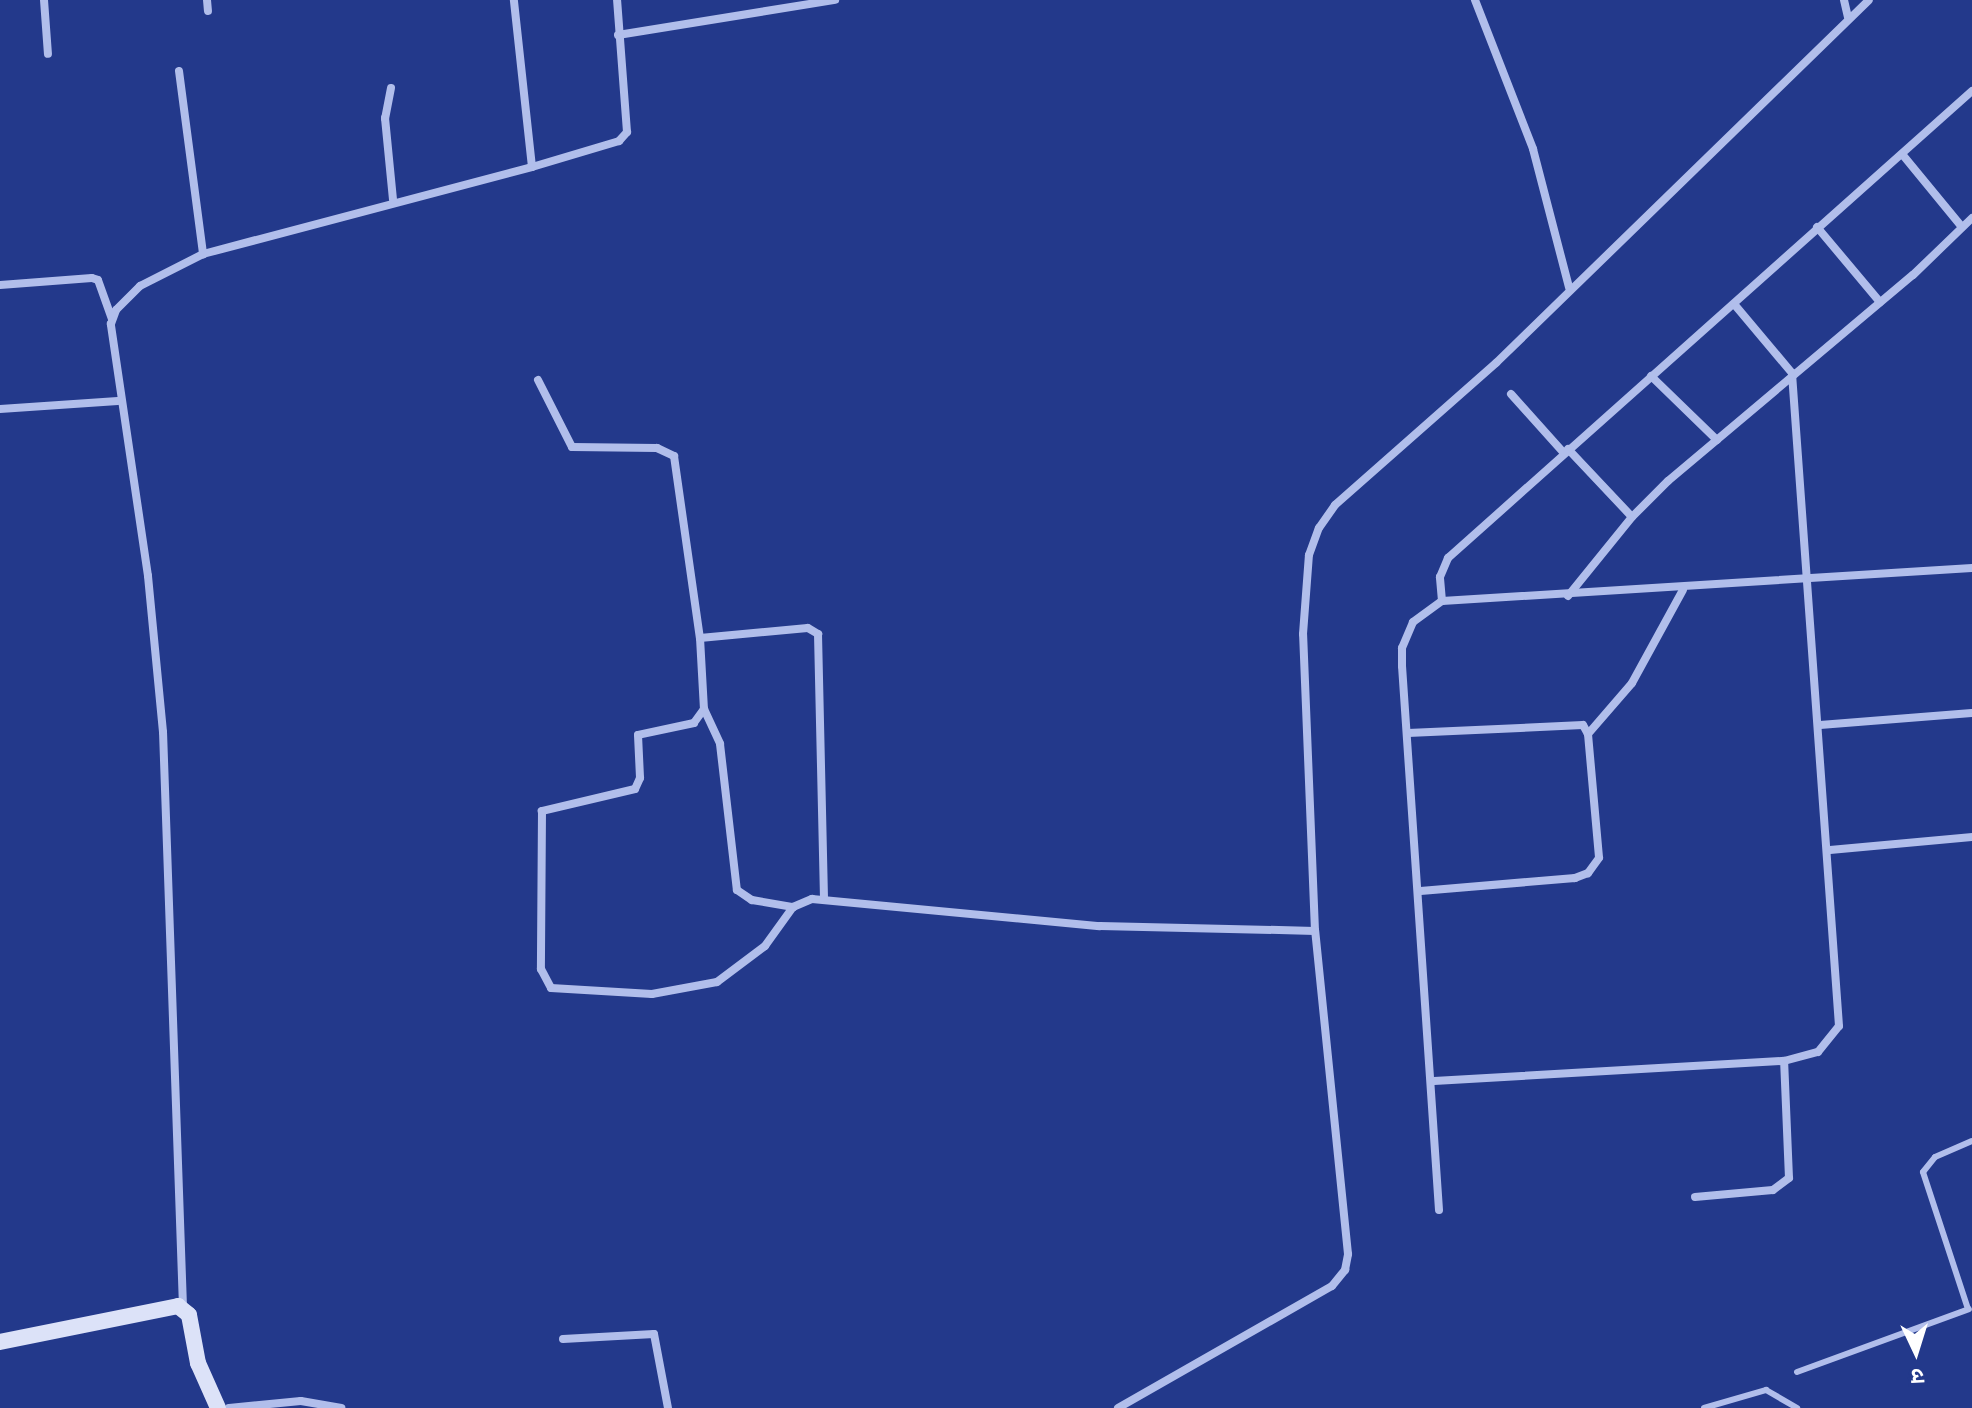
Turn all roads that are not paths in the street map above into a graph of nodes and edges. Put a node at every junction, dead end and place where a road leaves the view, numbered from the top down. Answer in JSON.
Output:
{"nodes":[{"id":1,"x":44,"y":0,"type":"edge"},
{"id":2,"x":207,"y":0,"type":"edge"},
{"id":3,"x":514,"y":0,"type":"edge"},
{"id":4,"x":617,"y":0,"type":"edge"},
{"id":5,"x":835,"y":0,"type":"edge"},
{"id":6,"x":1475,"y":0,"type":"edge"},
{"id":7,"x":1844,"y":0,"type":"edge"},
{"id":8,"x":1869,"y":0,"type":"edge"},
{"id":9,"x":208,"y":11,"type":"dead end"},
{"id":10,"x":1848,"y":17,"type":"junction"},
{"id":11,"x":618,"y":35,"type":"junction"},
{"id":12,"x":48,"y":54,"type":"dead end"},
{"id":13,"x":179,"y":71,"type":"dead end"},
{"id":14,"x":391,"y":88,"type":"dead end"},
{"id":15,"x":1972,"y":91,"type":"edge"},
{"id":16,"x":1902,"y":154,"type":"junction"},
{"id":17,"x":532,"y":167,"type":"junction"},
{"id":18,"x":393,"y":200,"type":"junction"},
{"id":19,"x":1972,"y":218,"type":"edge"},
{"id":20,"x":1817,"y":227,"type":"junction"},
{"id":21,"x":1962,"y":227,"type":"junction"},
{"id":22,"x":203,"y":254,"type":"junction"},
{"id":23,"x":0,"y":285,"type":"edge"},
{"id":24,"x":1569,"y":287,"type":"junction"},
{"id":25,"x":1880,"y":302,"type":"junction"},
{"id":26,"x":1734,"y":304,"type":"junction"},
{"id":27,"x":112,"y":319,"type":"junction"},
{"id":28,"x":1792,"y":373,"type":"junction"},
{"id":29,"x":1651,"y":376,"type":"junction"},
{"id":30,"x":538,"y":380,"type":"dead end"},
{"id":31,"x":1511,"y":394,"type":"dead end"},
{"id":32,"x":118,"y":401,"type":"junction"},
{"id":33,"x":0,"y":409,"type":"edge"},
{"id":34,"x":1717,"y":440,"type":"junction"},
{"id":35,"x":1566,"y":451,"type":"junction"},
{"id":36,"x":1632,"y":517,"type":"junction"},
{"id":37,"x":1972,"y":568,"type":"edge"},
{"id":38,"x":1809,"y":580,"type":"junction"},
{"id":39,"x":1683,"y":590,"type":"junction"},
{"id":40,"x":1568,"y":596,"type":"junction"},
{"id":41,"x":1442,"y":601,"type":"junction"},
{"id":42,"x":700,"y":638,"type":"junction"},
{"id":43,"x":704,"y":709,"type":"junction"},
{"id":44,"x":1972,"y":713,"type":"edge"},
{"id":45,"x":1820,"y":725,"type":"junction"},
{"id":46,"x":1408,"y":733,"type":"junction"},
{"id":47,"x":1588,"y":734,"type":"junction"},
{"id":48,"x":1972,"y":837,"type":"edge"},
{"id":49,"x":1830,"y":850,"type":"junction"},
{"id":50,"x":1421,"y":891,"type":"junction"},
{"id":51,"x":824,"y":898,"type":"junction"},
{"id":52,"x":793,"y":907,"type":"junction"},
{"id":53,"x":1315,"y":931,"type":"junction"},
{"id":54,"x":1784,"y":1061,"type":"junction"},
{"id":55,"x":1434,"y":1081,"type":"junction"},
{"id":56,"x":1972,"y":1141,"type":"edge"},
{"id":57,"x":1695,"y":1197,"type":"dead end"},
{"id":58,"x":1439,"y":1210,"type":"dead end"},
{"id":59,"x":183,"y":1308,"type":"junction"},
{"id":60,"x":1970,"y":1309,"type":"edge"},
{"id":61,"x":563,"y":1339,"type":"dead end"},
{"id":62,"x":0,"y":1342,"type":"edge"},
{"id":63,"x":1797,"y":1372,"type":"dead end"},
{"id":64,"x":218,"y":1408,"type":"edge"},
{"id":65,"x":229,"y":1408,"type":"edge"},
{"id":66,"x":341,"y":1408,"type":"edge"},
{"id":67,"x":668,"y":1408,"type":"edge"},
{"id":68,"x":1118,"y":1408,"type":"edge"},
{"id":69,"x":1704,"y":1408,"type":"edge"},
{"id":70,"x":1797,"y":1408,"type":"edge"}],
"edges":[{"from":1,"to":12,"type":"street"},
{"from":2,"to":9,"type":"street"},
{"from":3,"to":17,"type":"street"},
{"from":4,"to":11,"type":"street"},
{"from":5,"to":11,"type":"street"},
{"from":6,"to":24,"type":"street"},
{"from":7,"to":10,"type":"street"},
{"from":8,"to":10,"type":"street"},
{"from":10,"to":24,"type":"street"},
{"from":11,"to":17,"type":"street"},
{"from":13,"to":22,"type":"street"},
{"from":14,"to":18,"type":"street"},
{"from":15,"to":16,"type":"street"},
{"from":16,"to":20,"type":"street"},
{"from":16,"to":21,"type":"street"},
{"from":17,"to":18,"type":"street"},
{"from":18,"to":22,"type":"street"},
{"from":19,"to":21,"type":"street"},
{"from":20,"to":25,"type":"street"},
{"from":20,"to":26,"type":"street"},
{"from":21,"to":25,"type":"street"},
{"from":22,"to":27,"type":"street"},
{"from":23,"to":27,"type":"street"},
{"from":24,"to":53,"type":"street"},
{"from":25,"to":28,"type":"street"},
{"from":26,"to":28,"type":"street"},
{"from":26,"to":29,"type":"street"},
{"from":27,"to":32,"type":"street"},
{"from":28,"to":34,"type":"street"},
{"from":28,"to":38,"type":"street"},
{"from":29,"to":34,"type":"street"},
{"from":29,"to":35,"type":"street"},
{"from":30,"to":42,"type":"street"},
{"from":31,"to":35,"type":"street"},
{"from":32,"to":33,"type":"street"},
{"from":32,"to":59,"type":"street"},
{"from":34,"to":36,"type":"street"},
{"from":35,"to":36,"type":"street"},
{"from":35,"to":41,"type":"street"},
{"from":36,"to":40,"type":"street"},
{"from":37,"to":38,"type":"street"},
{"from":38,"to":39,"type":"street"},
{"from":38,"to":45,"type":"street"},
{"from":39,"to":40,"type":"street"},
{"from":39,"to":47,"type":"street"},
{"from":40,"to":41,"type":"street"},
{"from":41,"to":46,"type":"street"},
{"from":42,"to":43,"type":"street"},
{"from":42,"to":51,"type":"street"},
{"from":43,"to":52,"type":"street"},
{"from":43,"to":52,"type":"street"},
{"from":44,"to":45,"type":"street"},
{"from":45,"to":49,"type":"street"},
{"from":46,"to":47,"type":"street"},
{"from":46,"to":50,"type":"street"},
{"from":47,"to":50,"type":"street"},
{"from":48,"to":49,"type":"street"},
{"from":49,"to":54,"type":"street"},
{"from":50,"to":55,"type":"street"},
{"from":51,"to":52,"type":"street"},
{"from":51,"to":53,"type":"street"},
{"from":53,"to":68,"type":"street"},
{"from":54,"to":55,"type":"street"},
{"from":54,"to":57,"type":"street"},
{"from":55,"to":58,"type":"street"},
{"from":56,"to":60,"type":"lane"},
{"from":59,"to":62,"type":"street"},
{"from":59,"to":64,"type":"street"},
{"from":60,"to":63,"type":"lane"},
{"from":61,"to":67,"type":"street"},
{"from":65,"to":66,"type":"street"},
{"from":69,"to":70,"type":"lane"}]}
